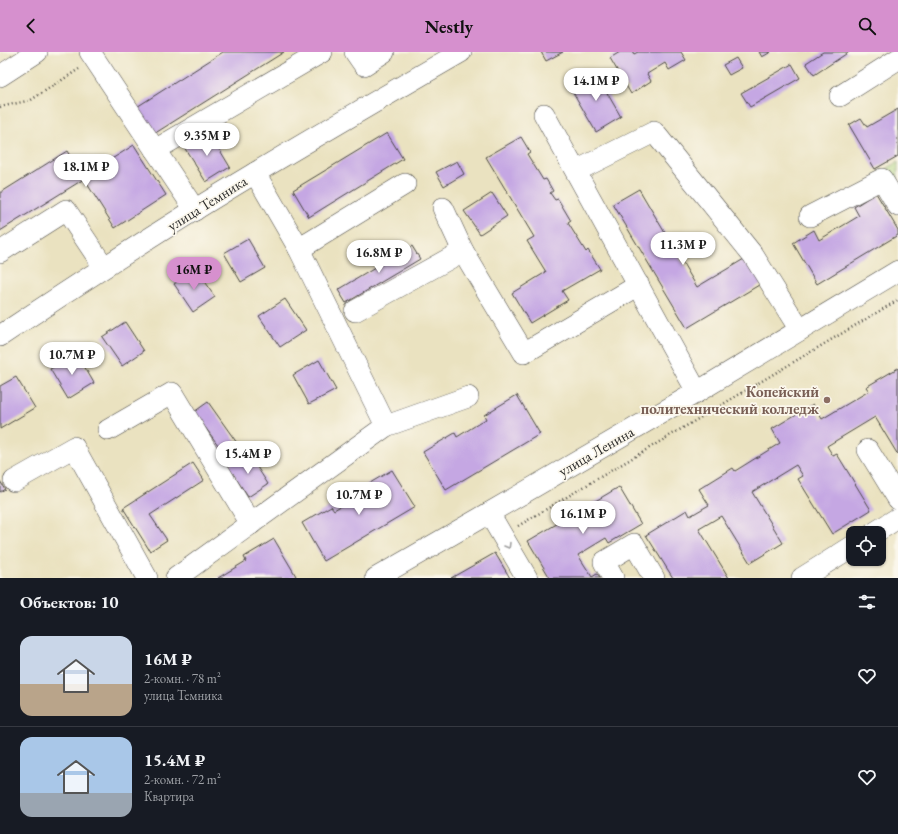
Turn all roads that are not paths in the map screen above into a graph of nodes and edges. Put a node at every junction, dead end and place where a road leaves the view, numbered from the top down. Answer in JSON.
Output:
{"nodes":[{"id":1,"x":37,"y":52,"type":"edge"},
{"id":2,"x":322,"y":52,"type":"edge"},
{"id":3,"x":356,"y":52,"type":"edge"},
{"id":4,"x":384,"y":52,"type":"edge"},
{"id":5,"x":461,"y":52,"type":"edge"},
{"id":6,"x":92,"y":56,"type":"edge"},
{"id":7,"x":898,"y":59,"type":"edge"},
{"id":8,"x":0,"y":76,"type":"edge"},
{"id":9,"x":840,"y":96,"type":"dead end"},
{"id":10,"x":544,"y":114,"type":"dead end"},
{"id":11,"x":155,"y":150,"type":"junction"},
{"id":12,"x":576,"y":171,"type":"junction"},
{"id":13,"x":255,"y":173,"type":"junction"},
{"id":14,"x":405,"y":184,"type":"dead end"},
{"id":15,"x":898,"y":206,"type":"edge"},
{"id":16,"x":443,"y":208,"type":"dead end"},
{"id":17,"x":195,"y":210,"type":"junction"},
{"id":18,"x":810,"y":216,"type":"dead end"},
{"id":19,"x":299,"y":249,"type":"junction"},
{"id":20,"x":463,"y":251,"type":"junction"},
{"id":21,"x":0,"y":252,"type":"edge"},
{"id":22,"x":104,"y":268,"type":"junction"},
{"id":23,"x":898,"y":272,"type":"edge"},
{"id":24,"x":639,"y":285,"type":"junction"},
{"id":25,"x":355,"y":311,"type":"dead end"},
{"id":26,"x":800,"y":330,"type":"junction"},
{"id":27,"x":0,"y":336,"type":"edge"},
{"id":28,"x":697,"y":392,"type":"junction"},
{"id":29,"x":468,"y":397,"type":"dead end"},
{"id":30,"x":386,"y":426,"type":"junction"},
{"id":31,"x":108,"y":430,"type":"dead end"},
{"id":32,"x":868,"y":450,"type":"dead end"},
{"id":33,"x":14,"y":481,"type":"dead end"},
{"id":34,"x":898,"y":499,"type":"edge"},
{"id":35,"x":489,"y":514,"type":"junction"},
{"id":36,"x":898,"y":518,"type":"edge"},
{"id":37,"x":251,"y":524,"type":"junction"},
{"id":38,"x":885,"y":526,"type":"edge"},
{"id":39,"x":846,"y":550,"type":"edge"},
{"id":40,"x":398,"y":573,"type":"edge"},
{"id":41,"x":147,"y":578,"type":"edge"},
{"id":42,"x":176,"y":578,"type":"edge"},
{"id":43,"x":376,"y":578,"type":"edge"},
{"id":44,"x":527,"y":578,"type":"edge"},
{"id":45,"x":613,"y":578,"type":"edge"},
{"id":46,"x":654,"y":578,"type":"edge"},
{"id":47,"x":802,"y":578,"type":"edge"}],
"edges":[{"from":1,"to":8,"type":"street"},
{"from":2,"to":11,"type":"street"},
{"from":3,"to":4,"type":"street"},
{"from":5,"to":13,"type":"street","name":"улица Темника"},
{"from":6,"to":11,"type":"street"},
{"from":7,"to":9,"type":"street"},
{"from":10,"to":12,"type":"street"},
{"from":11,"to":17,"type":"street"},
{"from":12,"to":24,"type":"street"},
{"from":12,"to":26,"type":"street"},
{"from":13,"to":17,"type":"street","name":"улица Темника"},
{"from":13,"to":19,"type":"street"},
{"from":14,"to":19,"type":"street"},
{"from":15,"to":18,"type":"street"},
{"from":16,"to":20,"type":"street"},
{"from":17,"to":22,"type":"street","name":"улица Темника"},
{"from":19,"to":30,"type":"street"},
{"from":20,"to":24,"type":"street"},
{"from":20,"to":25,"type":"street"},
{"from":21,"to":22,"type":"street"},
{"from":22,"to":27,"type":"street","name":"улица Темника"},
{"from":23,"to":26,"type":"street","name":"улица Ленина"},
{"from":24,"to":28,"type":"street"},
{"from":26,"to":28,"type":"street","name":"улица Ленина"},
{"from":28,"to":35,"type":"street","name":"улица Ленина"},
{"from":29,"to":30,"type":"street"},
{"from":30,"to":37,"type":"street"},
{"from":31,"to":37,"type":"street"},
{"from":32,"to":34,"type":"street"},
{"from":33,"to":41,"type":"street"},
{"from":35,"to":40,"type":"street","name":"улица Ленина"},
{"from":35,"to":44,"type":"street","one_way":true},
{"from":36,"to":38,"type":"street"},
{"from":37,"to":42,"type":"street"},
{"from":39,"to":47,"type":"street"},
{"from":40,"to":43,"type":"street","name":"улица Ленина"},
{"from":45,"to":46,"type":"street"}]}
